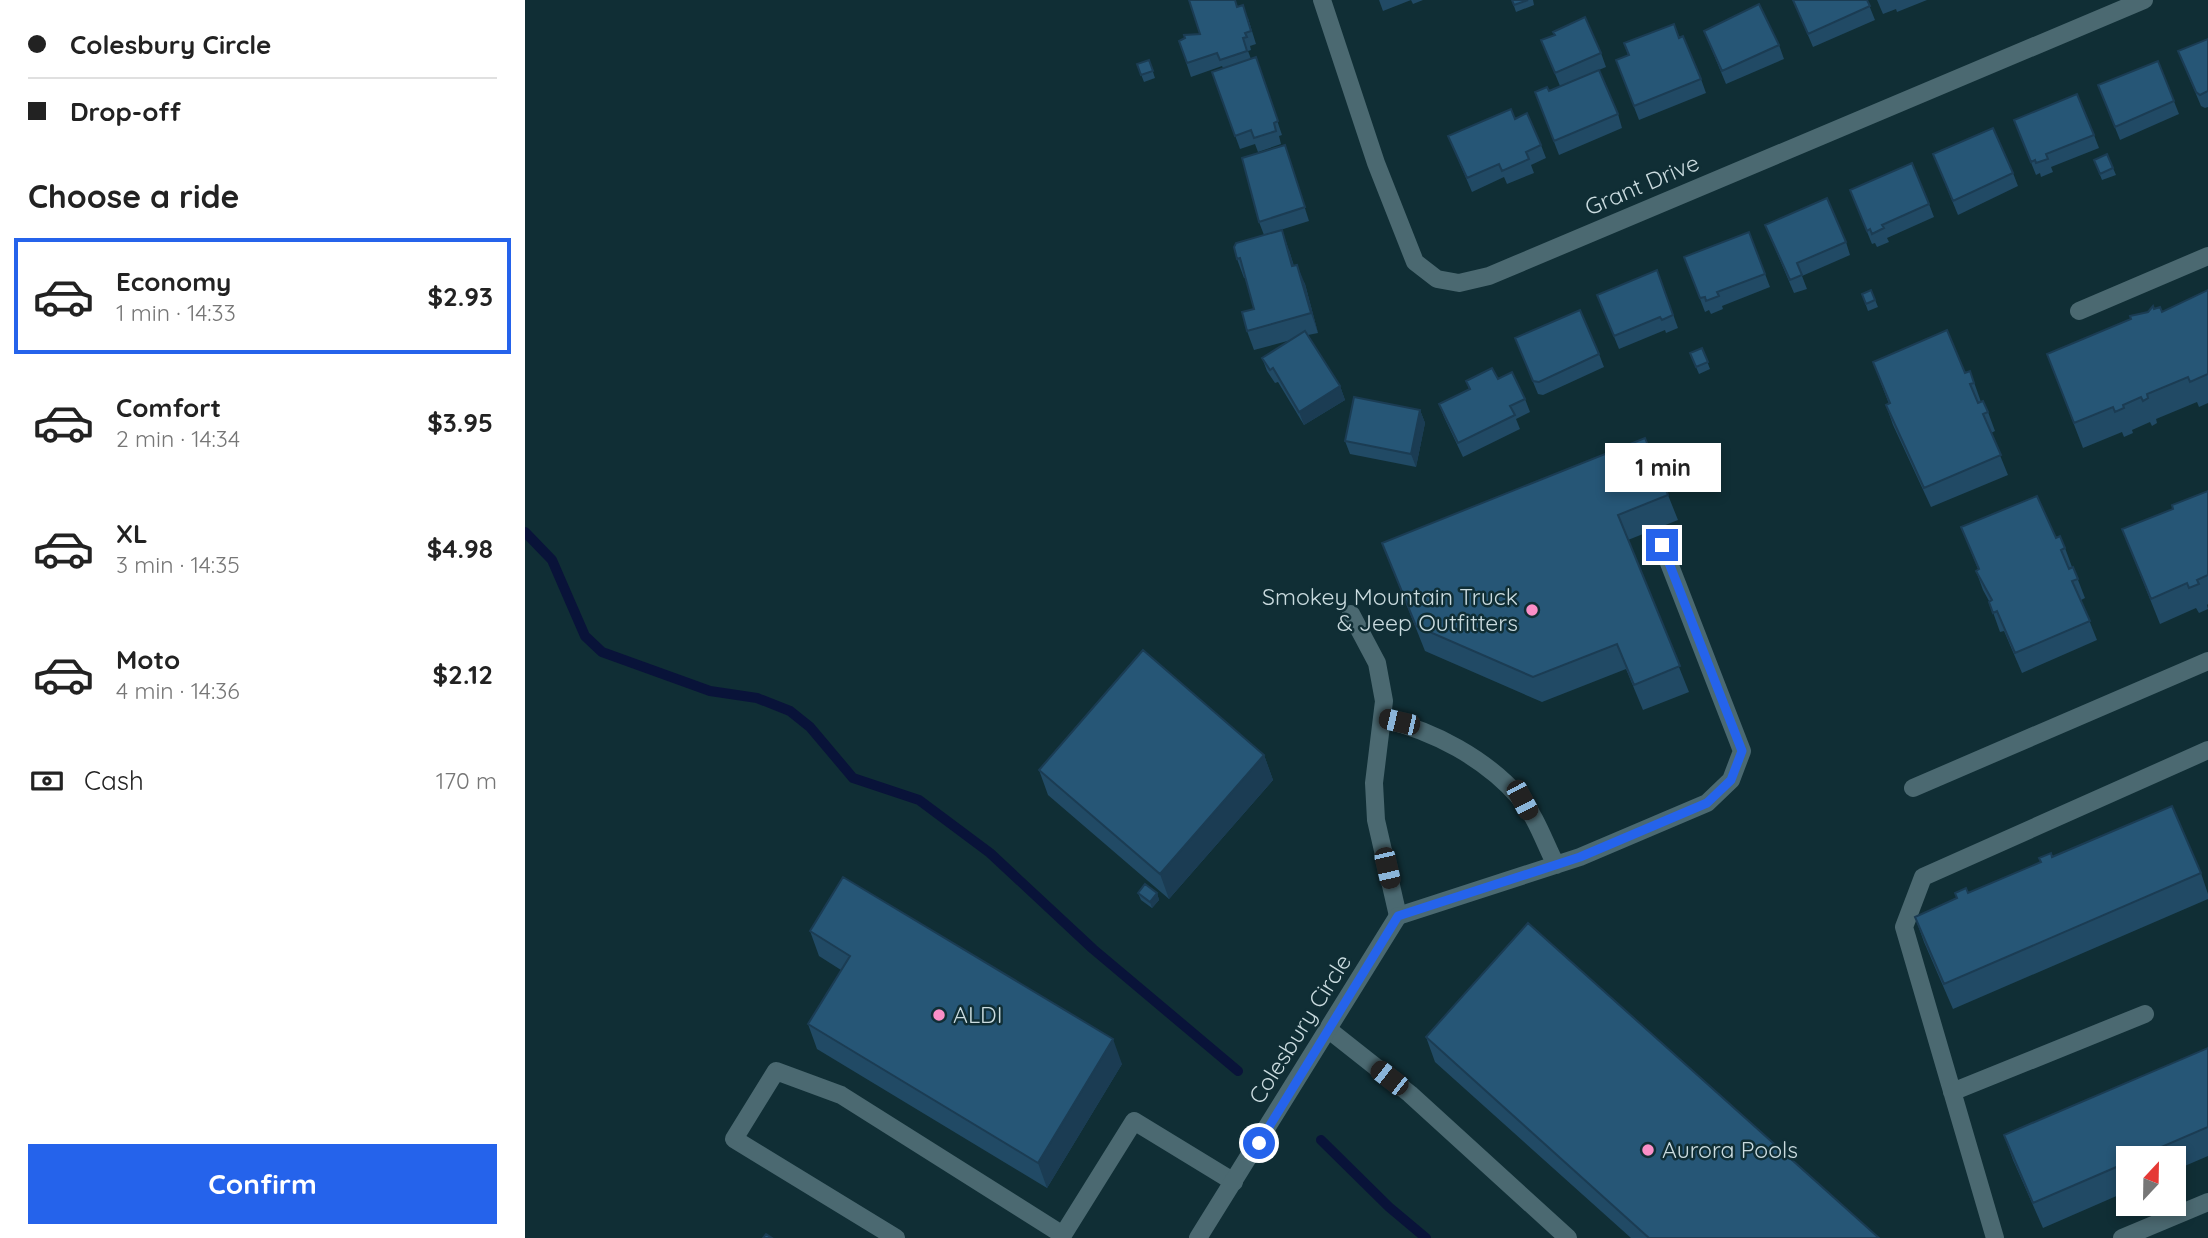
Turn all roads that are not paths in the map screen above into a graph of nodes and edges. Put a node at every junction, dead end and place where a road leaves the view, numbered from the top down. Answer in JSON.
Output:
{"nodes":[{"id":1,"x":1322,"y":0,"type":"edge"},
{"id":2,"x":2144,"y":0,"type":"edge"},
{"id":3,"x":2208,"y":257,"type":"edge"},
{"id":4,"x":2079,"y":311,"type":"dead end"},
{"id":5,"x":1662,"y":545,"type":"dead end"},
{"id":6,"x":1351,"y":614,"type":"dead end"},
{"id":7,"x":2208,"y":660,"type":"edge"},
{"id":8,"x":1383,"y":719,"type":"junction"},
{"id":9,"x":2208,"y":750,"type":"edge"},
{"id":10,"x":1913,"y":788,"type":"dead end"},
{"id":11,"x":1556,"y":865,"type":"junction"},
{"id":12,"x":1398,"y":916,"type":"junction"},
{"id":13,"x":2145,"y":1014,"type":"dead end"},
{"id":14,"x":1329,"y":1030,"type":"junction"},
{"id":15,"x":1952,"y":1091,"type":"junction"},
{"id":16,"x":1234,"y":1182,"type":"junction"},
{"id":17,"x":2208,"y":1202,"type":"edge"},
{"id":18,"x":1063,"y":1236,"type":"edge"},
{"id":19,"x":895,"y":1238,"type":"edge"},
{"id":20,"x":1198,"y":1238,"type":"edge"},
{"id":21,"x":1567,"y":1238,"type":"edge"},
{"id":22,"x":1995,"y":1238,"type":"edge"},
{"id":23,"x":2122,"y":1238,"type":"edge"}],
"edges":[{"from":1,"to":2,"type":"street","name":"Grant Drive"},
{"from":3,"to":4,"type":"street"},
{"from":5,"to":11,"type":"street"},
{"from":6,"to":8,"type":"street"},
{"from":7,"to":10,"type":"street"},
{"from":8,"to":11,"type":"street"},
{"from":8,"to":12,"type":"street"},
{"from":9,"to":15,"type":"street"},
{"from":11,"to":12,"type":"street"},
{"from":12,"to":14,"type":"street","name":"Colesbury Circle"},
{"from":13,"to":15,"type":"street"},
{"from":14,"to":16,"type":"street","name":"Colesbury Circle"},
{"from":14,"to":21,"type":"street"},
{"from":15,"to":22,"type":"street"},
{"from":16,"to":18,"type":"street"},
{"from":16,"to":20,"type":"street","name":"Colesbury Circle"},
{"from":17,"to":23,"type":"street"},
{"from":18,"to":19,"type":"street"}]}
